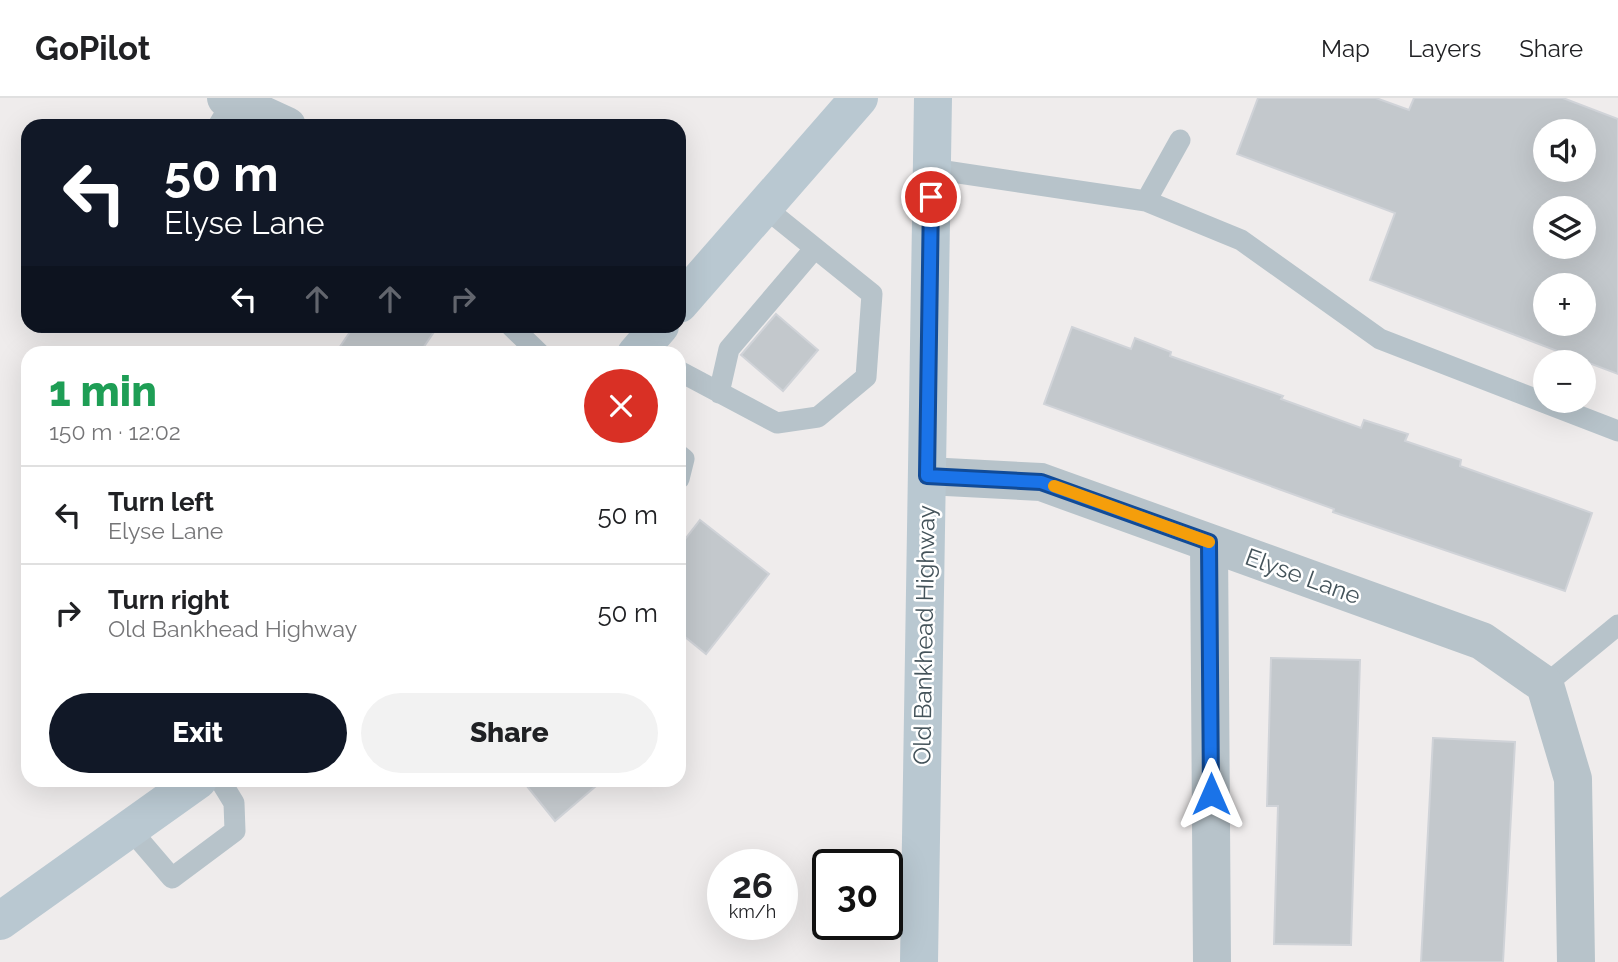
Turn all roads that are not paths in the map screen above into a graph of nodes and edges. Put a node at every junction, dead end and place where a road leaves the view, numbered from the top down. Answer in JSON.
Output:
{"nodes":[{"id":1,"x":933,"y":98,"type":"edge"},
{"id":2,"x":853,"y":100,"type":"edge"},
{"id":3,"x":226,"y":108,"type":"edge"},
{"id":4,"x":263,"y":119,"type":"edge"},
{"id":5,"x":1180,"y":140,"type":"dead end"},
{"id":6,"x":932,"y":169,"type":"junction"},
{"id":7,"x":1146,"y":201,"type":"junction"},
{"id":8,"x":764,"y":207,"type":"junction"},
{"id":9,"x":815,"y":248,"type":"junction"},
{"id":10,"x":686,"y":296,"type":"edge"},
{"id":11,"x":518,"y":333,"type":"edge"},
{"id":12,"x":532,"y":346,"type":"edge"},
{"id":13,"x":686,"y":375,"type":"edge"},
{"id":14,"x":719,"y":393,"type":"junction"},
{"id":15,"x":1618,"y":431,"type":"edge"},
{"id":16,"x":927,"y":476,"type":"junction"},
{"id":17,"x":1209,"y":542,"type":"junction"},
{"id":18,"x":1618,"y":625,"type":"edge"},
{"id":19,"x":1545,"y":685,"type":"junction"},
{"id":20,"x":188,"y":787,"type":"edge"},
{"id":21,"x":224,"y":787,"type":"edge"},
{"id":22,"x":130,"y":829,"type":"junction"},
{"id":23,"x":904,"y":875,"type":"edge"},
{"id":24,"x":0,"y":921,"type":"edge"},
{"id":25,"x":919,"y":962,"type":"edge"},
{"id":26,"x":1212,"y":962,"type":"edge"},
{"id":27,"x":1576,"y":962,"type":"edge"}],
"edges":[{"from":1,"to":6,"type":"street","name":"Old Bankhead Highway"},
{"from":2,"to":8,"type":"street"},
{"from":3,"to":4,"type":"street"},
{"from":5,"to":7,"type":"lane"},
{"from":6,"to":7,"type":"lane"},
{"from":6,"to":16,"type":"street","name":"Old Bankhead Highway"},
{"from":7,"to":15,"type":"lane"},
{"from":8,"to":9,"type":"lane"},
{"from":8,"to":10,"type":"street"},
{"from":9,"to":14,"type":"lane"},
{"from":9,"to":14,"type":"lane"},
{"from":11,"to":12,"type":"lane"},
{"from":13,"to":14,"type":"lane"},
{"from":16,"to":17,"type":"street","name":"Elyse Lane"},
{"from":16,"to":23,"type":"street","name":"Old Bankhead Highway"},
{"from":17,"to":19,"type":"street","name":"Elyse Lane"},
{"from":17,"to":26,"type":"street"},
{"from":18,"to":19,"type":"lane"},
{"from":19,"to":27,"type":"street"},
{"from":20,"to":22,"type":"street"},
{"from":21,"to":22,"type":"lane"},
{"from":22,"to":24,"type":"street"},
{"from":23,"to":25,"type":"street","name":"Old Bankhead Highway"}]}
